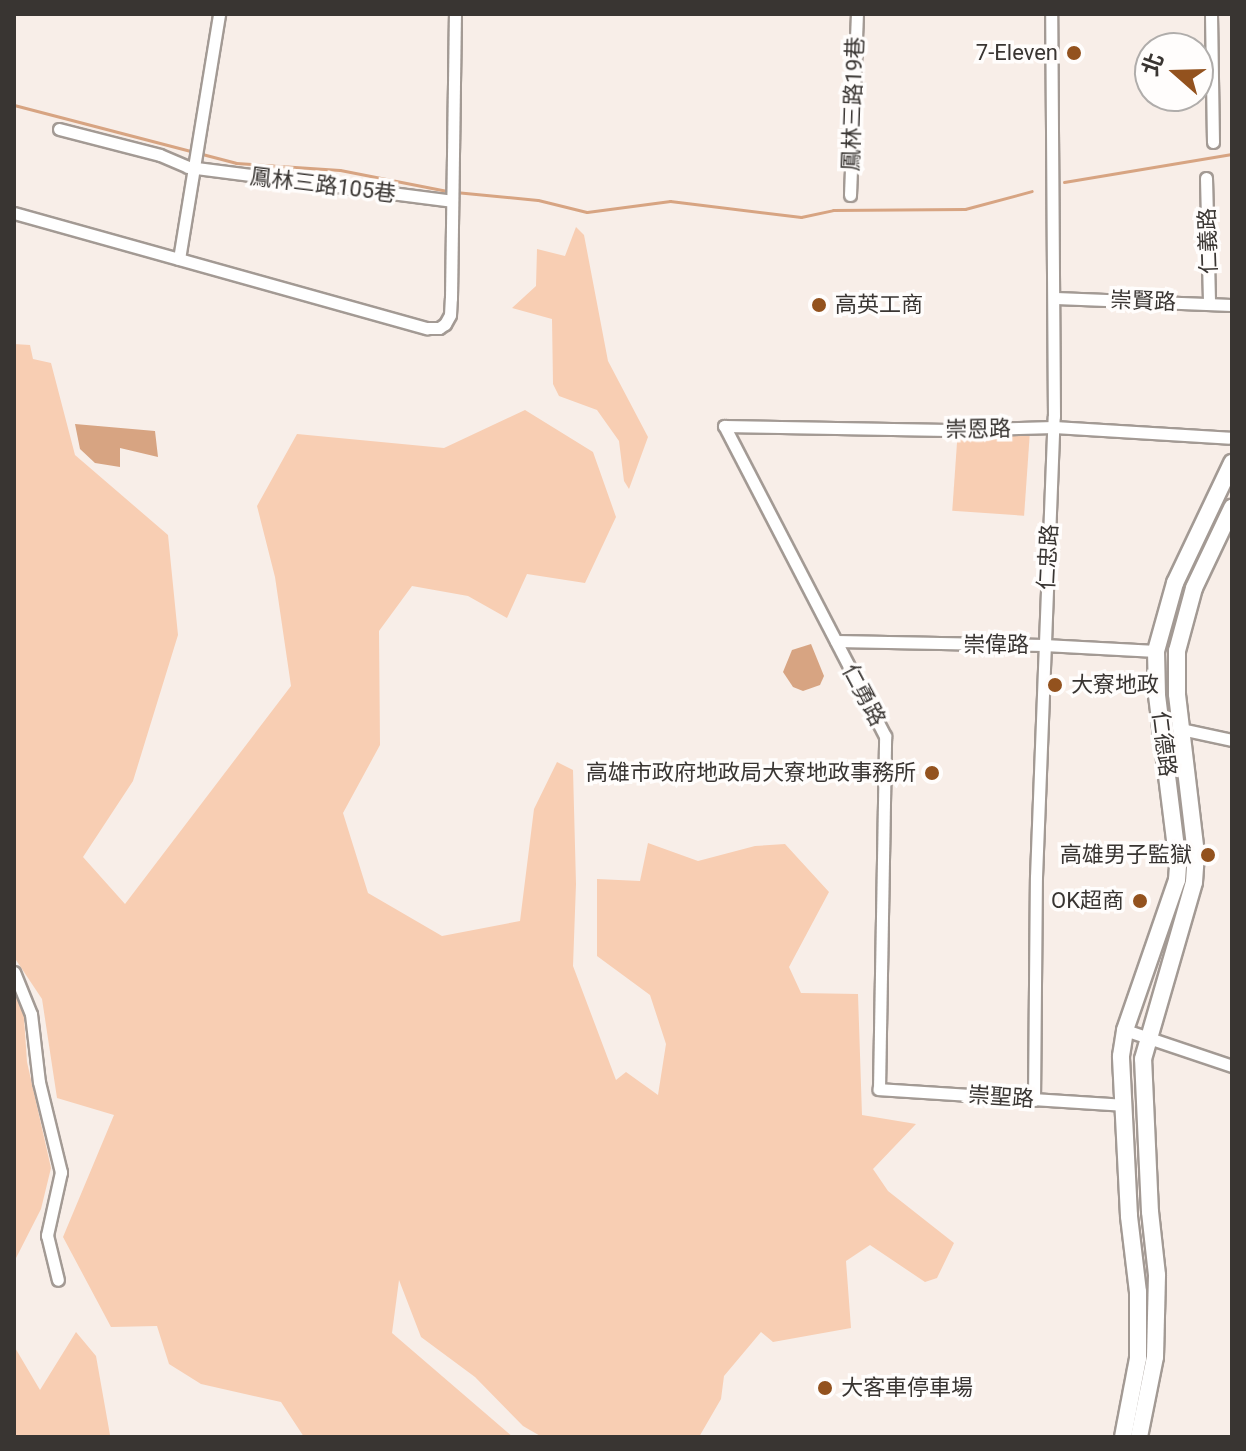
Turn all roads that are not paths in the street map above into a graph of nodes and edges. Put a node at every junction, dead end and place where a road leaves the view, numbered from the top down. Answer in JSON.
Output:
{"nodes":[{"id":1,"x":219,"y":14,"type":"edge"},
{"id":2,"x":455,"y":14,"type":"edge"},
{"id":3,"x":857,"y":14,"type":"edge"},
{"id":4,"x":1051,"y":14,"type":"edge"},
{"id":5,"x":1211,"y":14,"type":"edge"},
{"id":6,"x":59,"y":129,"type":"dead end"},
{"id":7,"x":1213,"y":142,"type":"dead end"},
{"id":8,"x":196,"y":166,"type":"junction"},
{"id":9,"x":1206,"y":178,"type":"dead end"},
{"id":10,"x":452,"y":194,"type":"junction"},
{"id":11,"x":850,"y":195,"type":"dead end"},
{"id":12,"x":14,"y":213,"type":"edge"},
{"id":13,"x":179,"y":259,"type":"junction"},
{"id":14,"x":1055,"y":298,"type":"junction"},
{"id":15,"x":1209,"y":303,"type":"junction"},
{"id":16,"x":1232,"y":305,"type":"edge"},
{"id":17,"x":724,"y":426,"type":"joint"},
{"id":18,"x":1054,"y":427,"type":"junction"},
{"id":19,"x":1232,"y":438,"type":"edge"},
{"id":20,"x":1232,"y":463,"type":"edge"},
{"id":21,"x":1232,"y":508,"type":"edge"},
{"id":22,"x":836,"y":641,"type":"junction"},
{"id":23,"x":1044,"y":645,"type":"junction"},
{"id":24,"x":1156,"y":651,"type":"junction"},
{"id":25,"x":1181,"y":729,"type":"junction"},
{"id":26,"x":1232,"y":740,"type":"edge"},
{"id":27,"x":14,"y":972,"type":"edge"},
{"id":28,"x":1125,"y":1030,"type":"junction"},
{"id":29,"x":1147,"y":1038,"type":"junction"},
{"id":30,"x":1232,"y":1066,"type":"edge"},
{"id":31,"x":879,"y":1089,"type":"joint"},
{"id":32,"x":1034,"y":1100,"type":"junction"},
{"id":33,"x":1124,"y":1105,"type":"junction"},
{"id":34,"x":58,"y":1280,"type":"dead end"},
{"id":35,"x":1123,"y":1437,"type":"edge"},
{"id":36,"x":1139,"y":1437,"type":"edge"}],
"edges":[{"from":1,"to":8,"type":"street"},
{"from":2,"to":10,"type":"street"},
{"from":3,"to":11,"type":"street","name":"鳳林三路19巷"},
{"from":4,"to":14,"type":"street","name":"仁忠路"},
{"from":5,"to":7,"type":"street"},
{"from":6,"to":8,"type":"street","name":"鳳林三路105巷"},
{"from":8,"to":10,"type":"street","name":"鳳林三路105巷"},
{"from":8,"to":13,"type":"street"},
{"from":9,"to":15,"type":"street","name":"仁義路"},
{"from":10,"to":13,"type":"street"},
{"from":12,"to":13,"type":"street"},
{"from":14,"to":15,"type":"street","name":"崇賢路"},
{"from":14,"to":18,"type":"street","name":"仁忠路"},
{"from":15,"to":16,"type":"street","name":"崇賢路"},
{"from":17,"to":18,"type":"street","name":"崇恩路"},
{"from":17,"to":22,"type":"street","name":"仁勇路"},
{"from":18,"to":19,"type":"street","name":"崇恩路"},
{"from":18,"to":23,"type":"street","name":"仁忠路"},
{"from":20,"to":24,"type":"street","name":"仁德路"},
{"from":21,"to":25,"type":"street","name":"仁德路"},
{"from":22,"to":23,"type":"street","name":"崇偉路"},
{"from":22,"to":31,"type":"street","name":"仁勇路"},
{"from":23,"to":24,"type":"street","name":"崇偉路"},
{"from":23,"to":32,"type":"street","name":"仁忠路"},
{"from":24,"to":28,"type":"street","name":"仁德路"},
{"from":25,"to":26,"type":"street"},
{"from":25,"to":29,"type":"street","name":"仁德路"},
{"from":27,"to":34,"type":"street"},
{"from":28,"to":29,"type":"street"},
{"from":28,"to":33,"type":"street","name":"仁德路"},
{"from":29,"to":30,"type":"street"},
{"from":29,"to":36,"type":"street","name":"仁德路"},
{"from":31,"to":32,"type":"street","name":"崇聖路"},
{"from":32,"to":33,"type":"street","name":"崇聖路"},
{"from":33,"to":35,"type":"street","name":"仁德路"}]}
